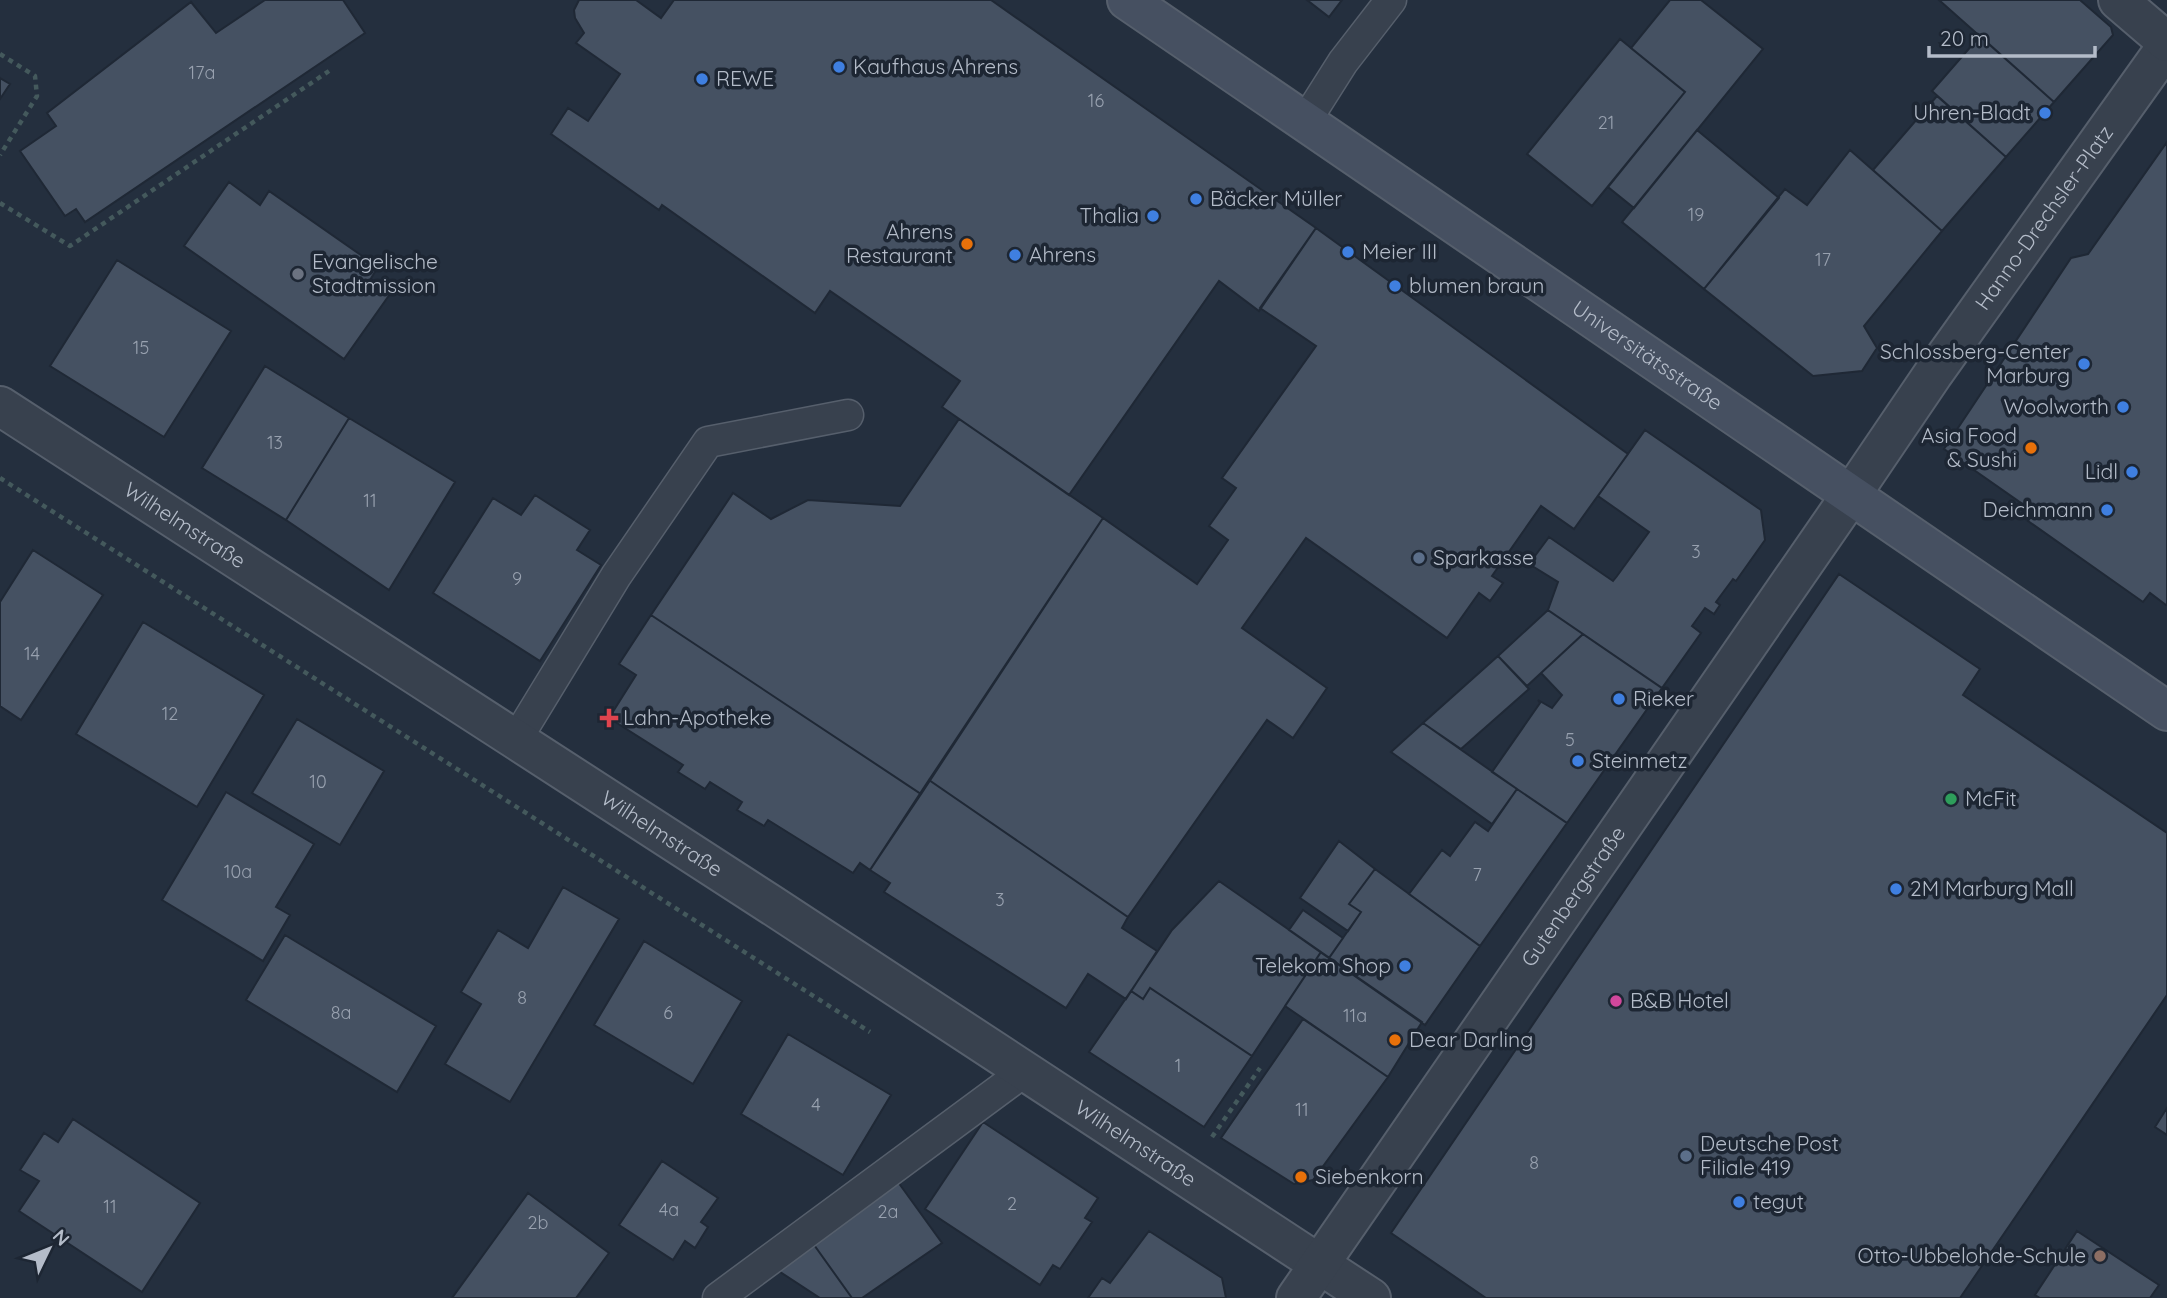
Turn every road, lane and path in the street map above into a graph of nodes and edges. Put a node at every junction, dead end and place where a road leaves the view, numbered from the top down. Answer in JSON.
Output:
{"nodes":[{"id":1,"x":1127,"y":0,"type":"edge"},
{"id":2,"x":1391,"y":0,"type":"edge"},
{"id":3,"x":2118,"y":0,"type":"edge"},
{"id":4,"x":2167,"y":44,"type":"edge"},
{"id":5,"x":0,"y":54,"type":"edge"},
{"id":6,"x":329,"y":71,"type":"dead end"},
{"id":7,"x":1306,"y":122,"type":"junction"},
{"id":8,"x":0,"y":155,"type":"edge"},
{"id":9,"x":0,"y":203,"type":"edge"},
{"id":10,"x":0,"y":406,"type":"edge"},
{"id":11,"x":848,"y":415,"type":"dead end"},
{"id":12,"x":0,"y":478,"type":"edge"},
{"id":13,"x":1852,"y":495,"type":"junction"},
{"id":14,"x":2167,"y":711,"type":"edge"},
{"id":15,"x":516,"y":740,"type":"junction"},
{"id":16,"x":877,"y":1037,"type":"dead end"},
{"id":17,"x":1260,"y":1068,"type":"dead end"},
{"id":18,"x":1025,"y":1071,"type":"junction"},
{"id":19,"x":1185,"y":1175,"type":"junction"},
{"id":20,"x":1320,"y":1265,"type":"junction"},
{"id":21,"x":718,"y":1298,"type":"edge"},
{"id":22,"x":1296,"y":1298,"type":"edge"},
{"id":23,"x":1371,"y":1298,"type":"edge"}],
"edges":[{"from":1,"to":7,"type":"main road","name":"Universitätsstraße"},
{"from":2,"to":7,"type":"lane"},
{"from":3,"to":4,"type":"street"},
{"from":4,"to":13,"type":"street","name":"Hanno-Drechsler-Platz"},
{"from":5,"to":8,"type":"path"},
{"from":6,"to":9,"type":"path"},
{"from":7,"to":13,"type":"main road","name":"Universitätsstraße"},
{"from":10,"to":15,"type":"street","name":"Wilhelmstraße"},
{"from":11,"to":15,"type":"lane"},
{"from":12,"to":16,"type":"path"},
{"from":13,"to":14,"type":"main road","name":"Universitätsstraße"},
{"from":13,"to":20,"type":"street","name":"Gutenbergstraße"},
{"from":15,"to":18,"type":"street","name":"Wilhelmstraße"},
{"from":17,"to":19,"type":"path"},
{"from":18,"to":19,"type":"street","name":"Wilhelmstraße"},
{"from":18,"to":21,"type":"lane"},
{"from":19,"to":20,"type":"street","name":"Wilhelmstraße"},
{"from":20,"to":22,"type":"street","name":"Gutenbergstraße"},
{"from":20,"to":23,"type":"street","name":"Wilhelmstraße"}]}
